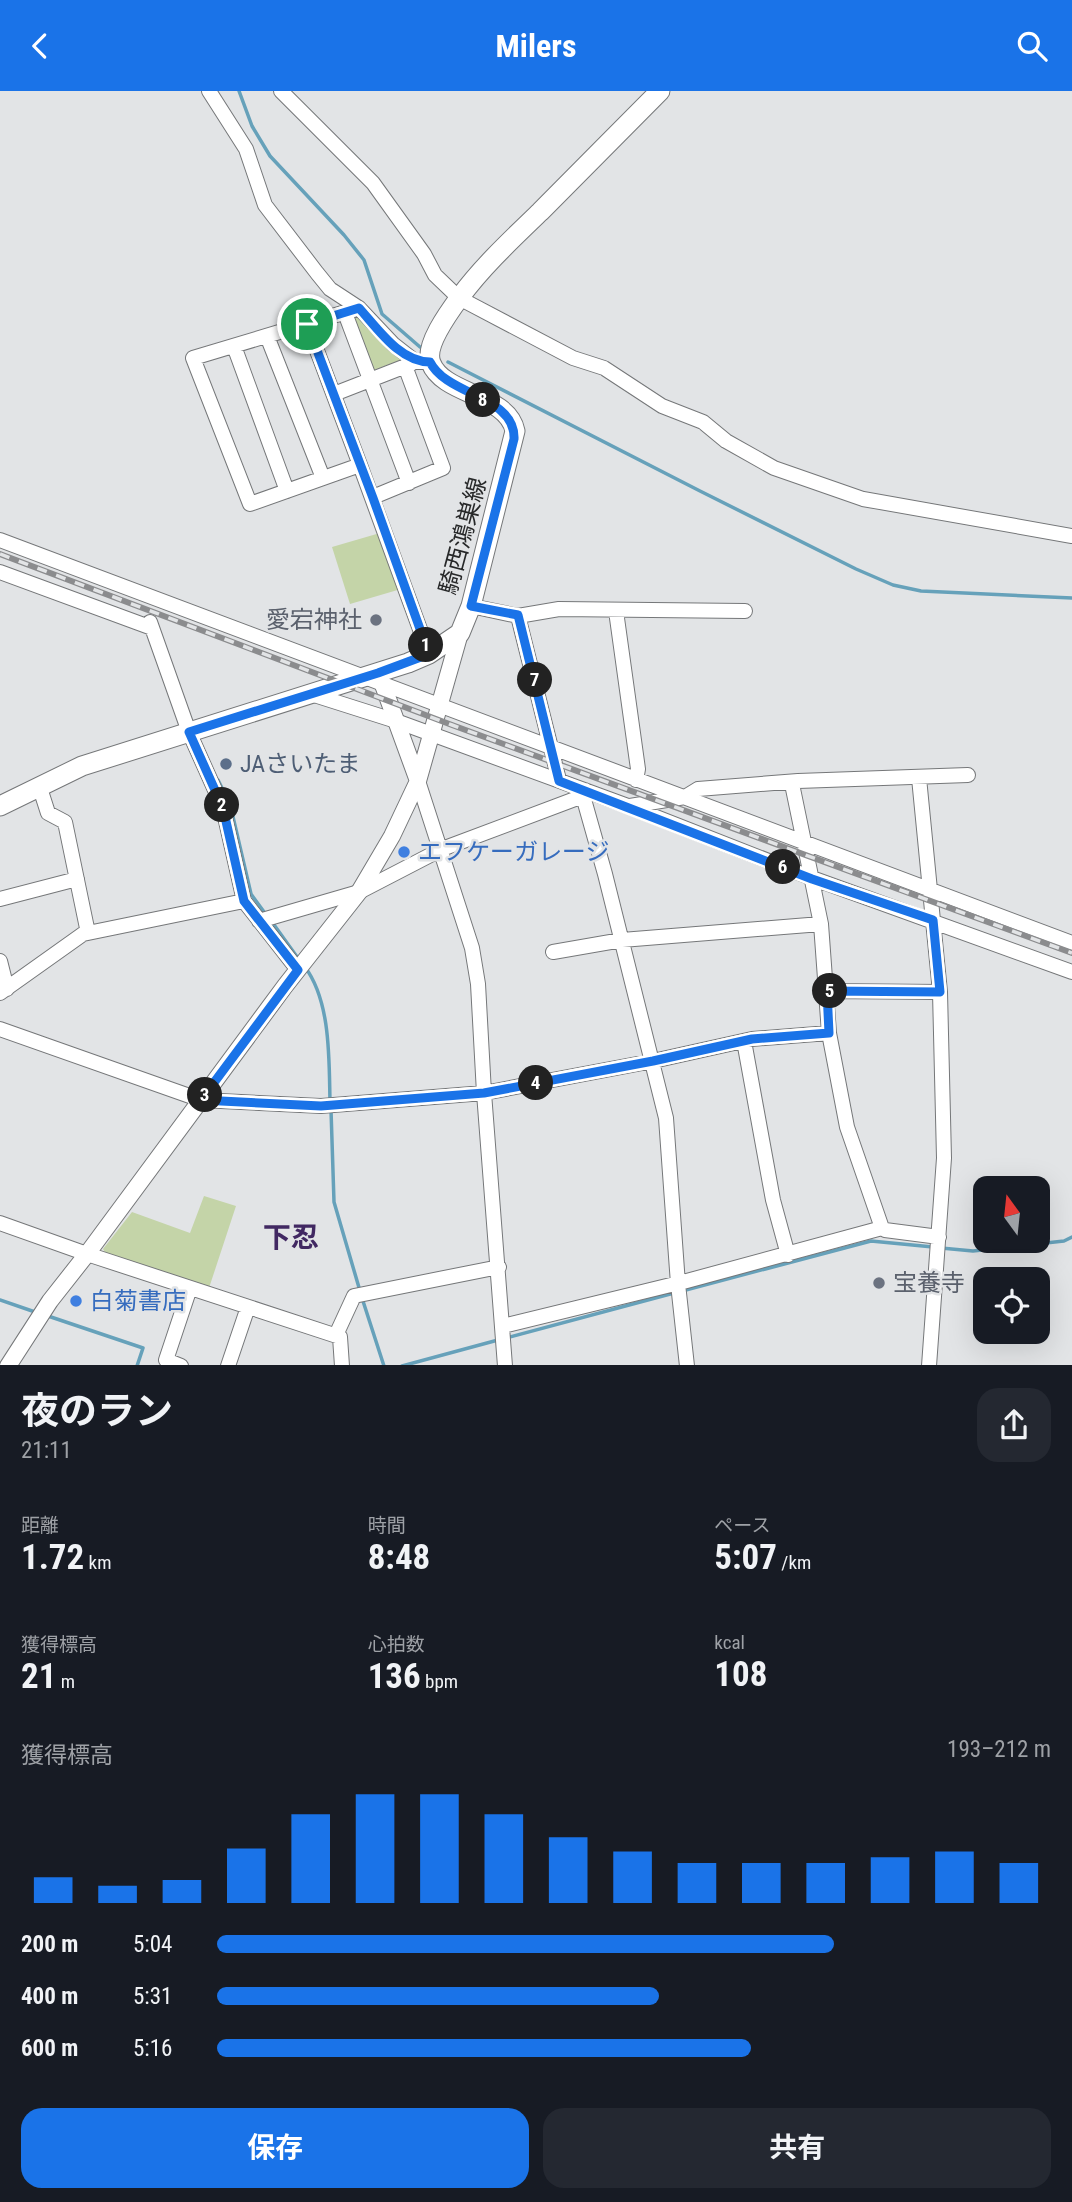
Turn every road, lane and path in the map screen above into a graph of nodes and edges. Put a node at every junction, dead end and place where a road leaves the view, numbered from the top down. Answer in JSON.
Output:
{"nodes":[{"id":1,"x":209,"y":91,"type":"edge"},
{"id":2,"x":281,"y":91,"type":"edge"},
{"id":3,"x":660,"y":91,"type":"edge"},
{"id":4,"x":460,"y":298,"type":"junction"},
{"id":5,"x":359,"y":308,"type":"junction"},
{"id":6,"x":345,"y":313,"type":"junction"},
{"id":7,"x":307,"y":324,"type":"junction"},
{"id":8,"x":267,"y":336,"type":"junction"},
{"id":9,"x":234,"y":346,"type":"junction"},
{"id":10,"x":417,"y":364,"type":"junction"},
{"id":11,"x":370,"y":380,"type":"junction"},
{"id":12,"x":334,"y":394,"type":"junction"},
{"id":13,"x":360,"y":465,"type":"junction"},
{"id":14,"x":323,"y":478,"type":"junction"},
{"id":15,"x":409,"y":483,"type":"junction"},
{"id":16,"x":287,"y":491,"type":"junction"},
{"id":17,"x":373,"y":498,"type":"junction"},
{"id":18,"x":1072,"y":536,"type":"edge"},
{"id":19,"x":0,"y":540,"type":"edge"},
{"id":20,"x":0,"y":572,"type":"edge"},
{"id":21,"x":471,"y":606,"type":"junction"},
{"id":22,"x":617,"y":611,"type":"junction"},
{"id":23,"x":745,"y":611,"type":"dead end"},
{"id":24,"x":518,"y":615,"type":"junction"},
{"id":25,"x":460,"y":633,"type":"junction"},
{"id":26,"x":429,"y":654,"type":"junction"},
{"id":27,"x":374,"y":681,"type":"junction"},
{"id":28,"x":310,"y":693,"type":"junction"},
{"id":29,"x":439,"y":706,"type":"junction"},
{"id":30,"x":396,"y":721,"type":"junction"},
{"id":31,"x":192,"y":731,"type":"junction"},
{"id":32,"x":432,"y":734,"type":"junction"},
{"id":33,"x":552,"y":747,"type":"junction"},
{"id":34,"x":968,"y":775,"type":"dead end"},
{"id":35,"x":919,"y":778,"type":"junction"},
{"id":36,"x":636,"y":780,"type":"junction"},
{"id":37,"x":418,"y":781,"type":"junction"},
{"id":38,"x":559,"y":781,"type":"junction"},
{"id":39,"x":792,"y":784,"type":"junction"},
{"id":40,"x":39,"y":785,"type":"junction"},
{"id":41,"x":584,"y":793,"type":"junction"},
{"id":42,"x":685,"y":797,"type":"junction"},
{"id":43,"x":0,"y":806,"type":"edge"},
{"id":44,"x":628,"y":807,"type":"junction"},
{"id":45,"x":803,"y":842,"type":"junction"},
{"id":46,"x":442,"y":849,"type":"junction"},
{"id":47,"x":77,"y":879,"type":"junction"},
{"id":48,"x":812,"y":879,"type":"junction"},
{"id":49,"x":930,"y":888,"type":"junction"},
{"id":50,"x":359,"y":892,"type":"junction"},
{"id":51,"x":0,"y":899,"type":"edge"},
{"id":52,"x":244,"y":901,"type":"junction"},
{"id":53,"x":933,"y":920,"type":"junction"},
{"id":54,"x":259,"y":921,"type":"junction"},
{"id":55,"x":821,"y":924,"type":"junction"},
{"id":56,"x":88,"y":933,"type":"junction"},
{"id":57,"x":622,"y":940,"type":"junction"},
{"id":58,"x":1072,"y":943,"type":"edge"},
{"id":59,"x":553,"y":952,"type":"dead end"},
{"id":60,"x":0,"y":961,"type":"edge"},
{"id":61,"x":298,"y":970,"type":"junction"},
{"id":62,"x":1072,"y":972,"type":"edge"},
{"id":63,"x":4,"y":991,"type":"edge"},
{"id":64,"x":827,"y":991,"type":"junction"},
{"id":65,"x":940,"y":992,"type":"junction"},
{"id":66,"x":0,"y":1030,"type":"edge"},
{"id":67,"x":829,"y":1033,"type":"junction"},
{"id":68,"x":744,"y":1041,"type":"junction"},
{"id":69,"x":653,"y":1061,"type":"junction"},
{"id":70,"x":484,"y":1093,"type":"junction"},
{"id":71,"x":201,"y":1100,"type":"junction"},
{"id":72,"x":0,"y":1223,"type":"edge"},
{"id":73,"x":882,"y":1228,"type":"junction"},
{"id":74,"x":939,"y":1237,"type":"junction"},
{"id":75,"x":87,"y":1254,"type":"junction"},
{"id":76,"x":788,"y":1255,"type":"junction"},
{"id":77,"x":499,"y":1267,"type":"junction"},
{"id":78,"x":678,"y":1284,"type":"junction"},
{"id":79,"x":190,"y":1288,"type":"junction"},
{"id":80,"x":248,"y":1307,"type":"junction"},
{"id":81,"x":503,"y":1326,"type":"junction"},
{"id":82,"x":336,"y":1335,"type":"junction"},
{"id":83,"x":9,"y":1365,"type":"edge"},
{"id":84,"x":178,"y":1365,"type":"edge"},
{"id":85,"x":228,"y":1365,"type":"edge"},
{"id":86,"x":342,"y":1365,"type":"edge"},
{"id":87,"x":505,"y":1365,"type":"edge"},
{"id":88,"x":687,"y":1365,"type":"edge"},
{"id":89,"x":929,"y":1365,"type":"edge"}],
"edges":[{"from":1,"to":5,"type":"street"},
{"from":2,"to":4,"type":"street"},
{"from":3,"to":4,"type":"main road"},
{"from":4,"to":10,"type":"main road"},
{"from":4,"to":18,"type":"street"},
{"from":5,"to":6,"type":"street"},
{"from":5,"to":10,"type":"street"},
{"from":6,"to":7,"type":"street"},
{"from":6,"to":11,"type":"street"},
{"from":7,"to":8,"type":"street"},
{"from":7,"to":12,"type":"street"},
{"from":8,"to":9,"type":"street"},
{"from":8,"to":14,"type":"street"},
{"from":9,"to":16,"type":"street"},
{"from":9,"to":16,"type":"street"},
{"from":10,"to":11,"type":"street"},
{"from":10,"to":15,"type":"street"},
{"from":10,"to":21,"type":"main road","name":"騎西鴻巣線"},
{"from":11,"to":12,"type":"street"},
{"from":11,"to":15,"type":"street"},
{"from":12,"to":13,"type":"street"},
{"from":13,"to":14,"type":"street"},
{"from":13,"to":17,"type":"street"},
{"from":14,"to":16,"type":"street"},
{"from":15,"to":17,"type":"street"},
{"from":17,"to":26,"type":"street"},
{"from":19,"to":27,"type":"street"},
{"from":20,"to":31,"type":"street"},
{"from":21,"to":24,"type":"street"},
{"from":21,"to":25,"type":"main road","name":"騎西鴻巣線"},
{"from":22,"to":23,"type":"street"},
{"from":22,"to":24,"type":"street"},
{"from":22,"to":36,"type":"street"},
{"from":24,"to":33,"type":"street"},
{"from":25,"to":26,"type":"main road","name":"騎西鴻巣線"},
{"from":25,"to":29,"type":"street"},
{"from":26,"to":27,"type":"main road","name":"騎西鴻巣線"},
{"from":27,"to":28,"type":"main road","name":"騎西鴻巣線"},
{"from":27,"to":29,"type":"street"},
{"from":27,"to":30,"type":"street"},
{"from":28,"to":30,"type":"street"},
{"from":28,"to":31,"type":"main road","name":"騎西鴻巣線"},
{"from":29,"to":32,"type":"street"},
{"from":29,"to":33,"type":"street"},
{"from":30,"to":32,"type":"street"},
{"from":30,"to":37,"type":"street"},
{"from":31,"to":40,"type":"main road","name":"騎西鴻巣線"},
{"from":31,"to":52,"type":"street"},
{"from":32,"to":37,"type":"street"},
{"from":32,"to":38,"type":"street"},
{"from":33,"to":36,"type":"street"},
{"from":33,"to":38,"type":"street"},
{"from":34,"to":35,"type":"street"},
{"from":35,"to":39,"type":"street"},
{"from":35,"to":49,"type":"street"},
{"from":36,"to":42,"type":"street"},
{"from":37,"to":46,"type":"street"},
{"from":37,"to":50,"type":"street"},
{"from":38,"to":41,"type":"street"},
{"from":39,"to":42,"type":"street"},
{"from":39,"to":45,"type":"street"},
{"from":40,"to":43,"type":"main road","name":"騎西鴻巣線"},
{"from":40,"to":47,"type":"street"},
{"from":41,"to":44,"type":"street"},
{"from":41,"to":46,"type":"street"},
{"from":41,"to":57,"type":"street"},
{"from":42,"to":44,"type":"street"},
{"from":42,"to":45,"type":"street"},
{"from":44,"to":48,"type":"street"},
{"from":45,"to":48,"type":"street"},
{"from":45,"to":49,"type":"street"},
{"from":46,"to":50,"type":"street"},
{"from":46,"to":70,"type":"street"},
{"from":47,"to":51,"type":"street"},
{"from":47,"to":56,"type":"street"},
{"from":48,"to":53,"type":"street"},
{"from":48,"to":55,"type":"street"},
{"from":49,"to":53,"type":"street"},
{"from":49,"to":58,"type":"street"},
{"from":50,"to":54,"type":"street"},
{"from":50,"to":61,"type":"street"},
{"from":52,"to":54,"type":"street"},
{"from":52,"to":56,"type":"street"},
{"from":53,"to":62,"type":"street"},
{"from":53,"to":65,"type":"street"},
{"from":54,"to":61,"type":"street"},
{"from":55,"to":57,"type":"street"},
{"from":55,"to":64,"type":"street"},
{"from":56,"to":63,"type":"street"},
{"from":57,"to":59,"type":"street"},
{"from":57,"to":69,"type":"street"},
{"from":60,"to":63,"type":"street"},
{"from":61,"to":71,"type":"street"},
{"from":64,"to":65,"type":"street"},
{"from":64,"to":67,"type":"street"},
{"from":65,"to":74,"type":"street"},
{"from":66,"to":71,"type":"street"},
{"from":67,"to":68,"type":"street"},
{"from":67,"to":73,"type":"street"},
{"from":68,"to":69,"type":"street"},
{"from":68,"to":76,"type":"street"},
{"from":69,"to":70,"type":"street"},
{"from":69,"to":78,"type":"street"},
{"from":70,"to":71,"type":"street"},
{"from":70,"to":77,"type":"street"},
{"from":71,"to":75,"type":"street"},
{"from":72,"to":75,"type":"street"},
{"from":73,"to":74,"type":"street"},
{"from":73,"to":76,"type":"street"},
{"from":74,"to":89,"type":"street"},
{"from":75,"to":79,"type":"street"},
{"from":75,"to":83,"type":"street"},
{"from":76,"to":78,"type":"street"},
{"from":77,"to":81,"type":"street"},
{"from":77,"to":82,"type":"street"},
{"from":78,"to":81,"type":"street"},
{"from":78,"to":88,"type":"street"},
{"from":79,"to":80,"type":"street"},
{"from":79,"to":84,"type":"street"},
{"from":80,"to":82,"type":"street"},
{"from":80,"to":85,"type":"street"},
{"from":81,"to":87,"type":"street"},
{"from":82,"to":86,"type":"street"}]}
